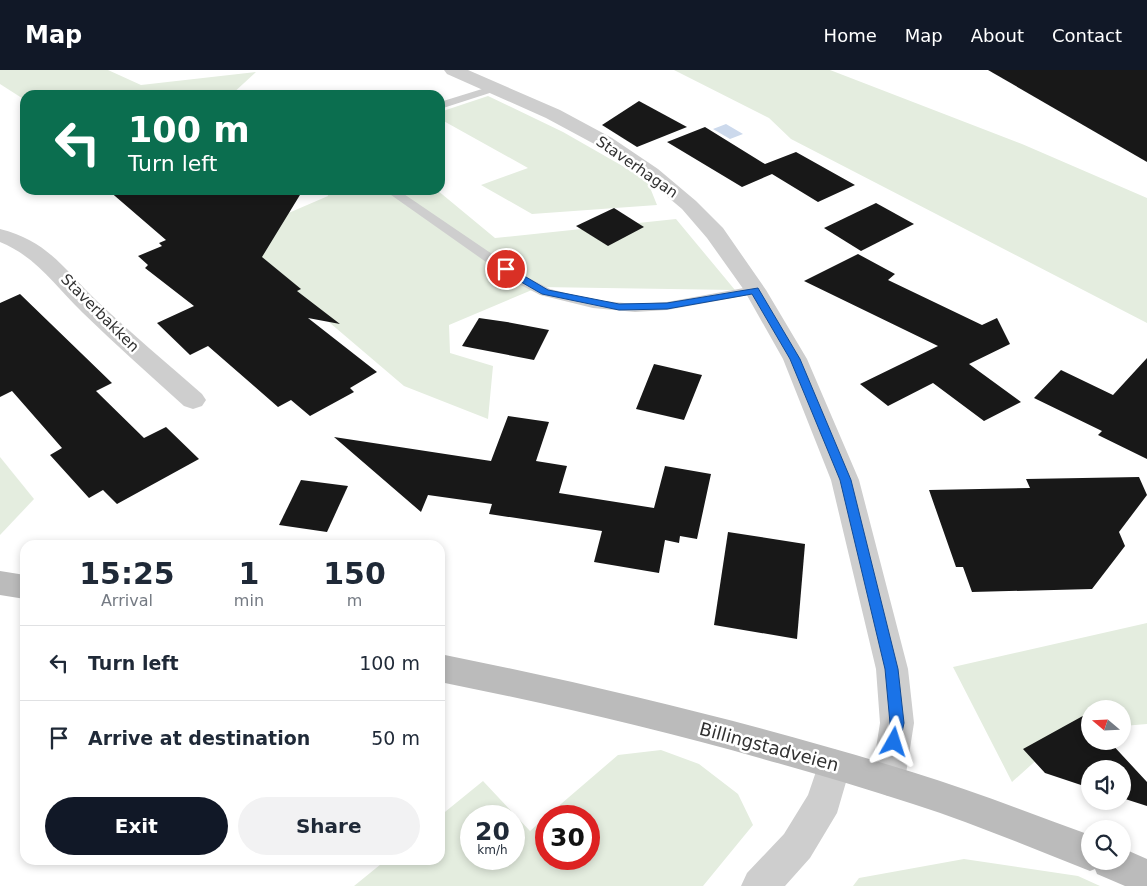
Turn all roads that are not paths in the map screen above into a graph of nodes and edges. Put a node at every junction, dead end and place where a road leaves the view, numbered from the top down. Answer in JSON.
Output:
{"nodes":[{"id":1,"x":453,"y":70,"type":"edge"},
{"id":2,"x":495,"y":88,"type":"junction"},
{"id":3,"x":445,"y":104,"type":"edge"},
{"id":4,"x":397,"y":195,"type":"edge"},
{"id":5,"x":0,"y":235,"type":"edge"},
{"id":6,"x":755,"y":290,"type":"junction"},
{"id":7,"x":193,"y":400,"type":"dead end"},
{"id":8,"x":0,"y":583,"type":"edge"},
{"id":9,"x":20,"y":586,"type":"edge"},
{"id":10,"x":445,"y":669,"type":"edge"},
{"id":11,"x":834,"y":764,"type":"junction"},
{"id":12,"x":888,"y":780,"type":"junction"},
{"id":13,"x":1081,"y":850,"type":"edge"},
{"id":14,"x":1131,"y":870,"type":"edge"},
{"id":15,"x":1147,"y":877,"type":"edge"},
{"id":16,"x":760,"y":886,"type":"edge"}],
"edges":[{"from":1,"to":2,"type":"street","name":"Staverhagan"},
{"from":2,"to":3,"type":"lane"},
{"from":2,"to":6,"type":"street","name":"Staverhagan"},
{"from":4,"to":6,"type":"lane"},
{"from":5,"to":7,"type":"street","name":"Staverbakken"},
{"from":6,"to":12,"type":"street","name":"Staverhagan"},
{"from":8,"to":9,"type":"main road"},
{"from":10,"to":11,"type":"main road","name":"Billingstadveien"},
{"from":11,"to":12,"type":"main road","name":"Billingstadveien"},
{"from":11,"to":16,"type":"street"},
{"from":12,"to":13,"type":"main road","name":"Billingstadveien"},
{"from":14,"to":15,"type":"main road"}]}
